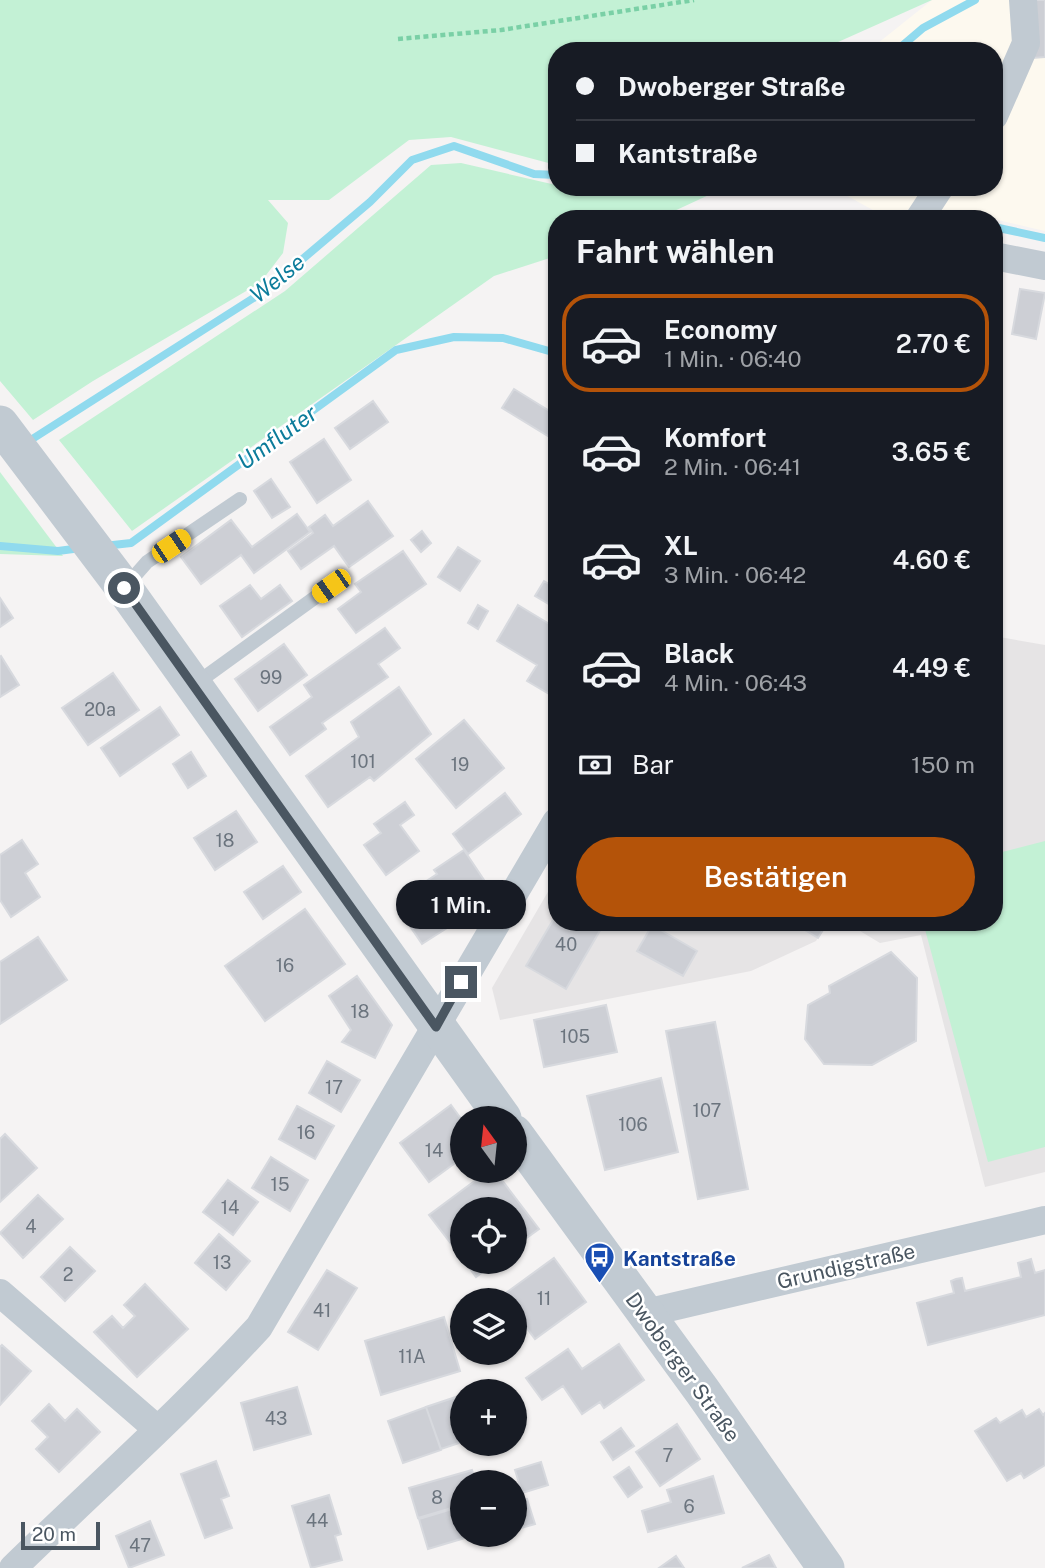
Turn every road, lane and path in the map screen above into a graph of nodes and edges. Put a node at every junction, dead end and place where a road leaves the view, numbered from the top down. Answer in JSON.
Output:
{"nodes":[{"id":1,"x":694,"y":0,"type":"edge"},
{"id":2,"x":1024,"y":0,"type":"edge"},
{"id":3,"x":398,"y":39,"type":"dead end"},
{"id":4,"x":1003,"y":95,"type":"edge"},
{"id":5,"x":1003,"y":258,"type":"edge"},
{"id":6,"x":1045,"y":266,"type":"edge"},
{"id":7,"x":0,"y":425,"type":"edge"},
{"id":8,"x":240,"y":499,"type":"dead end"},
{"id":9,"x":331,"y":586,"type":"dead end"},
{"id":10,"x":124,"y":588,"type":"junction"},
{"id":11,"x":192,"y":686,"type":"junction"},
{"id":12,"x":548,"y":835,"type":"edge"},
{"id":13,"x":436,"y":1027,"type":"junction"},
{"id":14,"x":494,"y":1106,"type":"edge"},
{"id":15,"x":527,"y":1151,"type":"edge"},
{"id":16,"x":1045,"y":1220,"type":"edge"},
{"id":17,"x":0,"y":1293,"type":"edge"},
{"id":18,"x":646,"y":1313,"type":"junction"},
{"id":19,"x":156,"y":1428,"type":"junction"},
{"id":20,"x":13,"y":1568,"type":"edge"},
{"id":21,"x":826,"y":1568,"type":"edge"}],
"edges":[{"from":1,"to":3,"type":"path"},
{"from":2,"to":4,"type":"street"},
{"from":5,"to":6,"type":"street"},
{"from":7,"to":10,"type":"street"},
{"from":8,"to":10,"type":"lane"},
{"from":9,"to":11,"type":"lane"},
{"from":10,"to":11,"type":"street"},
{"from":11,"to":13,"type":"street"},
{"from":12,"to":13,"type":"street"},
{"from":13,"to":14,"type":"street"},
{"from":13,"to":19,"type":"street"},
{"from":15,"to":18,"type":"street","name":"Dwoberger Straße"},
{"from":16,"to":18,"type":"street","name":"Grundigstraße"},
{"from":17,"to":19,"type":"street"},
{"from":18,"to":21,"type":"street","name":"Dwoberger Straße"},
{"from":19,"to":20,"type":"street"}]}
